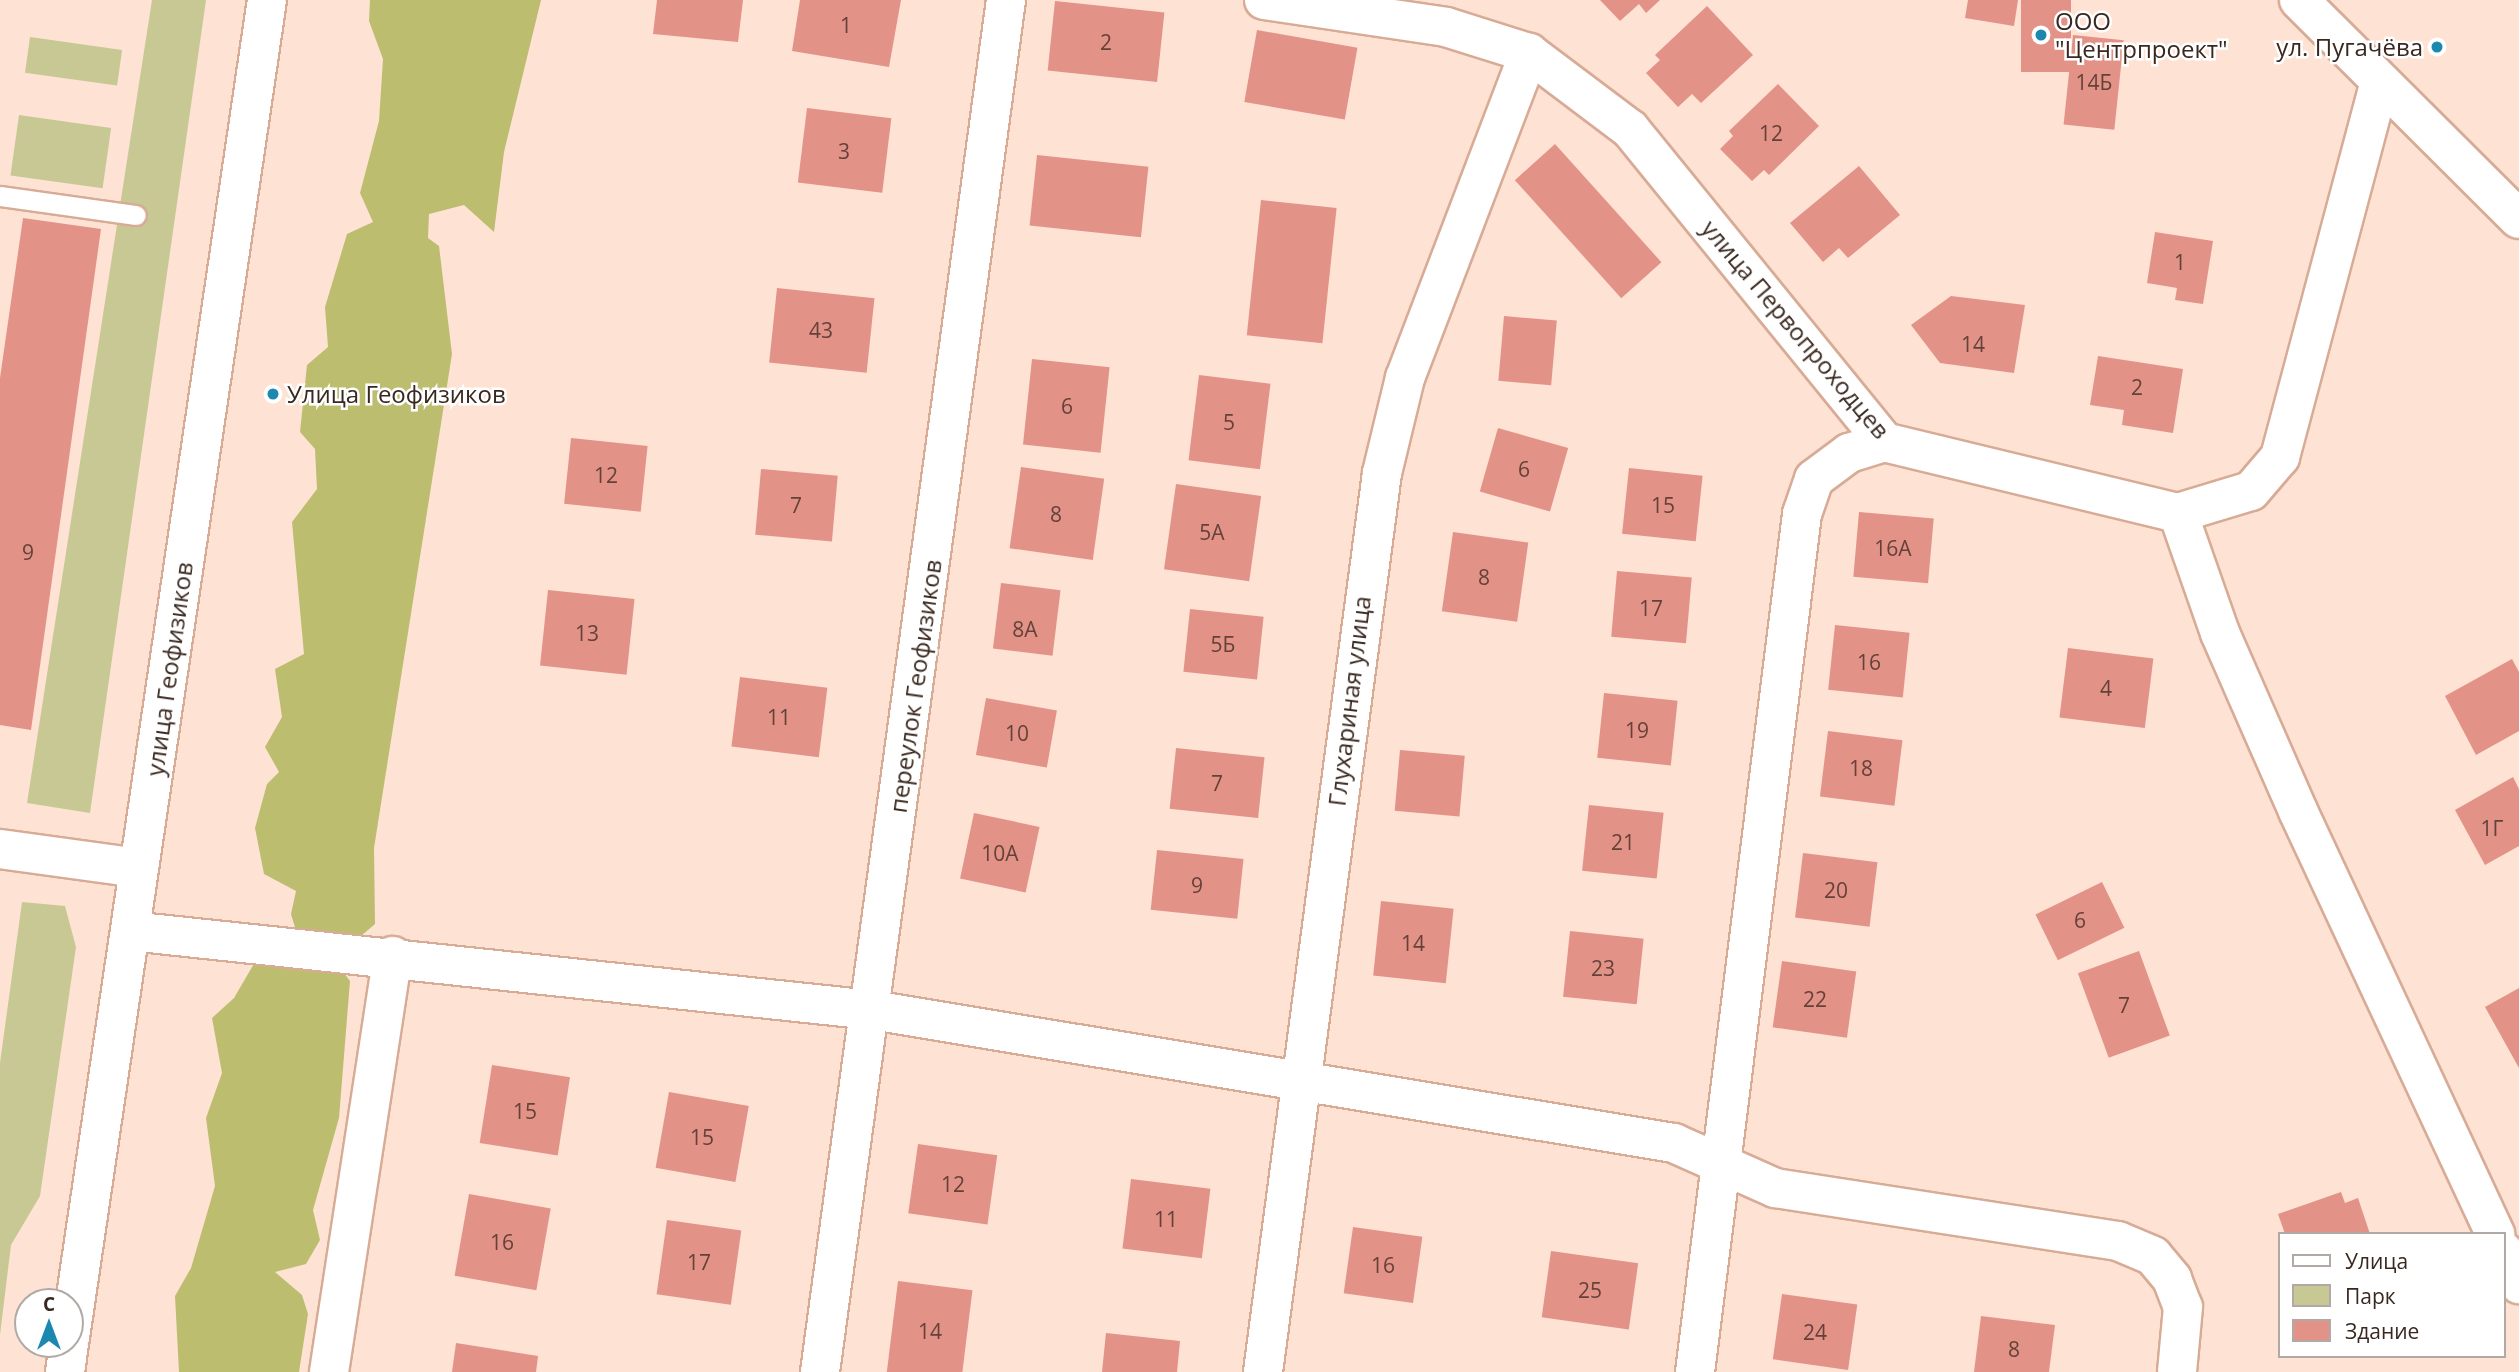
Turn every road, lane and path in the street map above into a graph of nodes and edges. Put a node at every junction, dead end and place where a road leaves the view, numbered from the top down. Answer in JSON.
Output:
{"nodes":[{"id":1,"x":267,"y":0,"type":"edge"},
{"id":2,"x":1006,"y":0,"type":"edge"},
{"id":3,"x":1264,"y":0,"type":"edge"},
{"id":4,"x":2299,"y":0,"type":"edge"},
{"id":5,"x":1530,"y":53,"type":"junction"},
{"id":6,"x":2379,"y":84,"type":"junction"},
{"id":7,"x":0,"y":196,"type":"edge"},
{"id":8,"x":136,"y":215,"type":"dead end"},
{"id":9,"x":2519,"y":219,"type":"edge"},
{"id":10,"x":1884,"y":442,"type":"junction"},
{"id":11,"x":2178,"y":513,"type":"junction"},
{"id":12,"x":0,"y":849,"type":"edge"},
{"id":13,"x":139,"y":868,"type":"junction"},
{"id":14,"x":130,"y":931,"type":"junction"},
{"id":15,"x":393,"y":956,"type":"junction"},
{"id":16,"x":872,"y":1010,"type":"junction"},
{"id":17,"x":1303,"y":1083,"type":"junction"},
{"id":18,"x":1722,"y":1161,"type":"junction"},
{"id":19,"x":2494,"y":1232,"type":"edge"},
{"id":20,"x":2505,"y":1255,"type":"edge"},
{"id":21,"x":2519,"y":1284,"type":"edge"},
{"id":22,"x":77,"y":1288,"type":"edge"},
{"id":23,"x":329,"y":1372,"type":"edge"},
{"id":24,"x":820,"y":1372,"type":"edge"},
{"id":25,"x":1263,"y":1372,"type":"edge"},
{"id":26,"x":1695,"y":1372,"type":"edge"},
{"id":27,"x":2177,"y":1372,"type":"edge"}],
"edges":[{"from":1,"to":13,"type":"street","name":"улица Геофизиков"},
{"from":2,"to":16,"type":"street","name":"переулок Геофизиков"},
{"from":3,"to":5,"type":"street","name":"улица Первопроходцев"},
{"from":4,"to":6,"type":"street"},
{"from":5,"to":10,"type":"street","name":"улица Первопроходцев"},
{"from":5,"to":17,"type":"street","name":"Глухариная улица"},
{"from":6,"to":9,"type":"street"},
{"from":6,"to":11,"type":"street"},
{"from":7,"to":8,"type":"lane"},
{"from":10,"to":11,"type":"street","name":"улица Первопроходцев"},
{"from":10,"to":18,"type":"street"},
{"from":11,"to":19,"type":"street"},
{"from":12,"to":13,"type":"street"},
{"from":13,"to":14,"type":"street","name":"улица Геофизиков"},
{"from":14,"to":15,"type":"street"},
{"from":14,"to":22,"type":"street","name":"улица Геофизиков"},
{"from":15,"to":16,"type":"street"},
{"from":15,"to":23,"type":"street"},
{"from":16,"to":17,"type":"street"},
{"from":16,"to":24,"type":"street","name":"переулок Геофизиков"},
{"from":17,"to":18,"type":"street"},
{"from":17,"to":25,"type":"street","name":"Глухариная улица"},
{"from":18,"to":26,"type":"street"},
{"from":18,"to":27,"type":"street"},
{"from":20,"to":21,"type":"street"}]}
